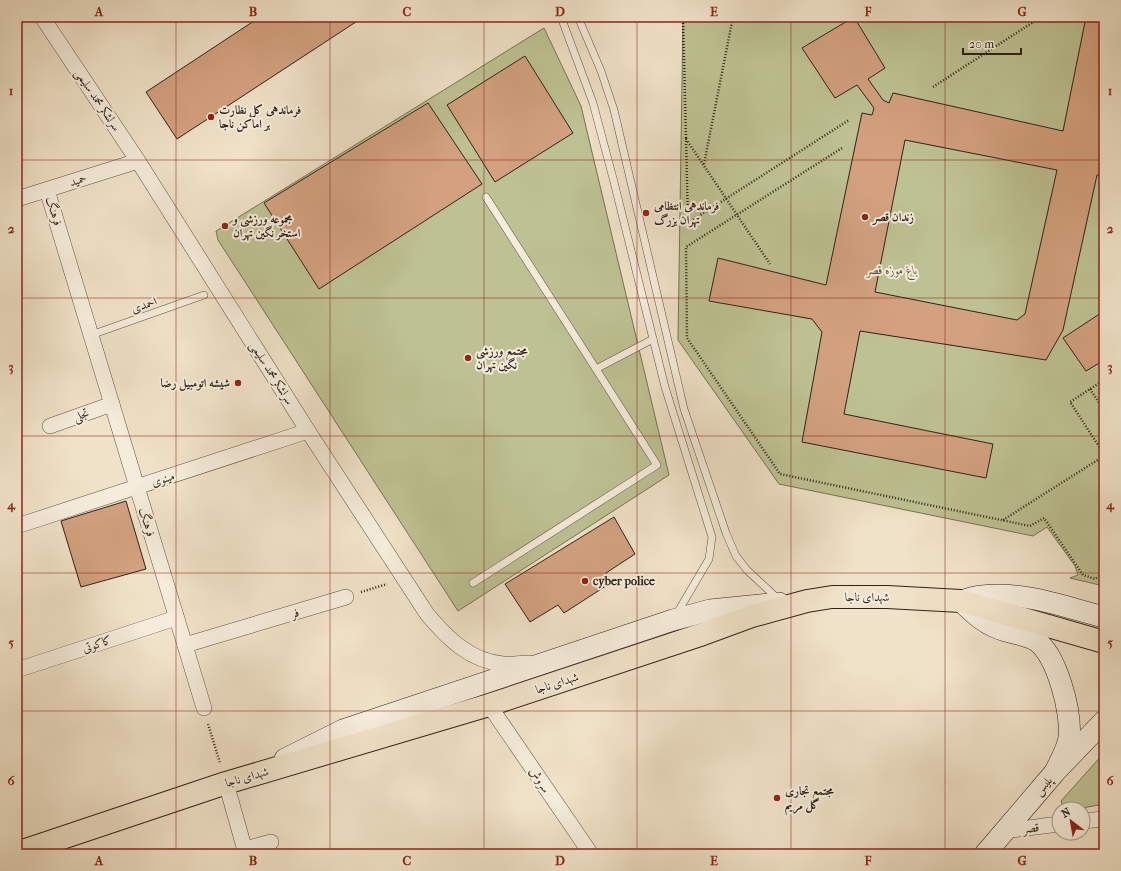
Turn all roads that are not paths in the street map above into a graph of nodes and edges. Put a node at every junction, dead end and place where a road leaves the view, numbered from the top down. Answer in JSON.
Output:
{"nodes":[{"id":1,"x":42,"y":17,"type":"edge"},
{"id":2,"x":561,"y":17,"type":"edge"},
{"id":3,"x":578,"y":17,"type":"edge"},
{"id":4,"x":138,"y":161,"type":"junction"},
{"id":5,"x":48,"y":190,"type":"junction"},
{"id":6,"x":486,"y":197,"type":"dead end"},
{"id":7,"x":17,"y":199,"type":"edge"},
{"id":8,"x":204,"y":295,"type":"dead end"},
{"id":9,"x":91,"y":335,"type":"junction"},
{"id":10,"x":653,"y":339,"type":"junction"},
{"id":11,"x":596,"y":369,"type":"junction"},
{"id":12,"x":112,"y":404,"type":"junction"},
{"id":13,"x":50,"y":426,"type":"dead end"},
{"id":14,"x":308,"y":431,"type":"junction"},
{"id":15,"x":137,"y":487,"type":"junction"},
{"id":16,"x":17,"y":526,"type":"edge"},
{"id":17,"x":473,"y":583,"type":"dead end"},
{"id":18,"x":346,"y":597,"type":"road end"},
{"id":19,"x":807,"y":601,"type":"junction"},
{"id":20,"x":782,"y":602,"type":"junction"},
{"id":21,"x":961,"y":602,"type":"junction"},
{"id":22,"x":1104,"y":617,"type":"edge"},
{"id":23,"x":176,"y":618,"type":"junction"},
{"id":24,"x":673,"y":620,"type":"junction"},
{"id":25,"x":1104,"y":642,"type":"edge"},
{"id":26,"x":185,"y":646,"type":"junction"},
{"id":27,"x":546,"y":662,"type":"junction"},
{"id":28,"x":17,"y":670,"type":"edge"},
{"id":29,"x":489,"y":705,"type":"junction"},
{"id":30,"x":204,"y":708,"type":"road end"},
{"id":31,"x":1104,"y":721,"type":"edge"},
{"id":32,"x":1055,"y":772,"type":"junction"},
{"id":33,"x":254,"y":775,"type":"junction"},
{"id":34,"x":226,"y":783,"type":"junction"},
{"id":35,"x":1104,"y":819,"type":"edge"},
{"id":36,"x":1091,"y":820,"type":"edge"},
{"id":37,"x":1051,"y":825,"type":"edge"},
{"id":38,"x":1004,"y":831,"type":"junction"},
{"id":39,"x":271,"y":842,"type":"dead end"},
{"id":40,"x":245,"y":851,"type":"edge"},
{"id":41,"x":17,"y":853,"type":"edge"},
{"id":42,"x":590,"y":854,"type":"edge"},
{"id":43,"x":985,"y":854,"type":"edge"}],
"edges":[{"from":1,"to":4,"type":"street","name":"سرلشکر محمد سلیمی"},
{"from":2,"to":10,"type":"lane"},
{"from":3,"to":20,"type":"lane"},
{"from":4,"to":5,"type":"street","name":"حمید"},
{"from":4,"to":14,"type":"street","name":"سرلشکر محمد سلیمی"},
{"from":5,"to":7,"type":"street","name":"حمید"},
{"from":5,"to":9,"type":"street","name":"فرهنگ"},
{"from":6,"to":11,"type":"lane"},
{"from":8,"to":9,"type":"lane","name":"احمدی"},
{"from":9,"to":12,"type":"street","name":"فرهنگ"},
{"from":10,"to":11,"type":"lane"},
{"from":10,"to":24,"type":"lane"},
{"from":11,"to":17,"type":"lane"},
{"from":12,"to":13,"type":"street","name":"تجلی"},
{"from":12,"to":15,"type":"street","name":"فرهنگ"},
{"from":14,"to":15,"type":"street","name":"مینوی"},
{"from":14,"to":27,"type":"street","name":"سرلشکر محمد سلیمی"},
{"from":15,"to":16,"type":"street","name":"مینوی"},
{"from":15,"to":23,"type":"street","name":"فرهنگ"},
{"from":18,"to":26,"type":"street","name":"فر"},
{"from":19,"to":20,"type":"main road"},
{"from":19,"to":21,"type":"main road","name":"شهدای ناجا"},
{"from":19,"to":29,"type":"main road","name":"شهدای ناجا"},
{"from":20,"to":24,"type":"main road"},
{"from":21,"to":22,"type":"main road"},
{"from":21,"to":25,"type":"main road","name":"شهدای ناجا"},
{"from":21,"to":32,"type":"main road"},
{"from":23,"to":26,"type":"street","name":"فرهنگ"},
{"from":23,"to":28,"type":"street","name":"کاکوتی"},
{"from":24,"to":27,"type":"main road"},
{"from":26,"to":30,"type":"street","name":"فرهنگ"},
{"from":27,"to":33,"type":"main road"},
{"from":29,"to":33,"type":"main road","name":"شهدای ناجا"},
{"from":29,"to":42,"type":"street","name":"سروش"},
{"from":31,"to":32,"type":"main road","name":"پلیس"},
{"from":32,"to":38,"type":"main road","name":"پلیس"},
{"from":33,"to":34,"type":"main road","name":"شهدای ناجا"},
{"from":34,"to":40,"type":"street"},
{"from":34,"to":41,"type":"main road","name":"شهدای ناجا"},
{"from":35,"to":36,"type":"street"},
{"from":37,"to":38,"type":"street","name":"قصر"},
{"from":38,"to":43,"type":"main road","name":"پلیس"},
{"from":39,"to":40,"type":"street"}]}
